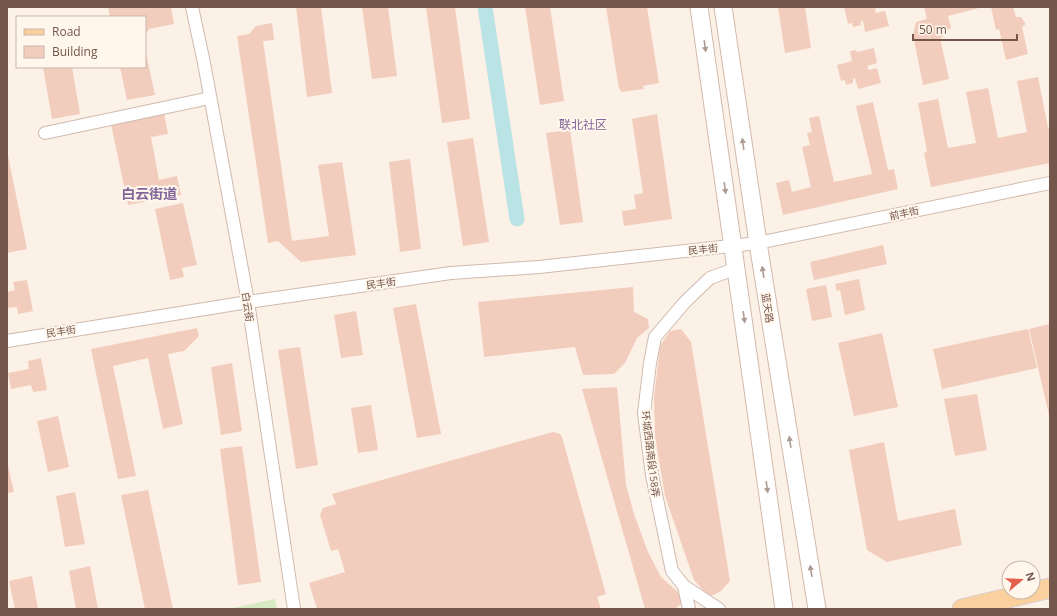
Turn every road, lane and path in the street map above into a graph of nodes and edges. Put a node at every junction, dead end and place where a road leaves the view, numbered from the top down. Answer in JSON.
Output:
{"nodes":[{"id":1,"x":192,"y":7,"type":"edge"},
{"id":2,"x":699,"y":7,"type":"edge"},
{"id":3,"x":723,"y":7,"type":"edge"},
{"id":4,"x":210,"y":98,"type":"junction"},
{"id":5,"x":45,"y":133,"type":"dead end"},
{"id":6,"x":1050,"y":183,"type":"edge"},
{"id":7,"x":758,"y":243,"type":"junction"},
{"id":8,"x":734,"y":246,"type":"junction"},
{"id":9,"x":737,"y":268,"type":"junction"},
{"id":10,"x":248,"y":302,"type":"junction"},
{"id":11,"x":7,"y":341,"type":"edge"},
{"id":12,"x":684,"y":586,"type":"junction"},
{"id":13,"x":1050,"y":588,"type":"edge"},
{"id":14,"x":294,"y":609,"type":"edge"},
{"id":15,"x":689,"y":609,"type":"edge"},
{"id":16,"x":719,"y":609,"type":"edge"},
{"id":17,"x":784,"y":609,"type":"edge"},
{"id":18,"x":817,"y":609,"type":"edge"},
{"id":19,"x":962,"y":609,"type":"edge"}],
"edges":[{"from":1,"to":4,"type":"street","name":"白云街"},
{"from":2,"to":8,"type":"street","one_way":true},
{"from":7,"to":3,"type":"street","name":"蓝天路","one_way":true},
{"from":4,"to":5,"type":"street"},
{"from":4,"to":10,"type":"street","name":"白云街"},
{"from":6,"to":7,"type":"street","name":"前丰街"},
{"from":7,"to":8,"type":"street","name":"民丰街"},
{"from":18,"to":7,"type":"street","name":"蓝天路","one_way":true},
{"from":8,"to":9,"type":"street"},
{"from":8,"to":10,"type":"street","name":"民丰街"},
{"from":9,"to":12,"type":"street","name":"环城西路南段158弄"},
{"from":9,"to":17,"type":"street","one_way":true},
{"from":10,"to":11,"type":"street","name":"民丰街"},
{"from":10,"to":14,"type":"street","name":"白云街"},
{"from":12,"to":15,"type":"street"},
{"from":12,"to":16,"type":"street","name":"环城西路南段158弄"},
{"from":13,"to":19,"type":"main road"}]}
